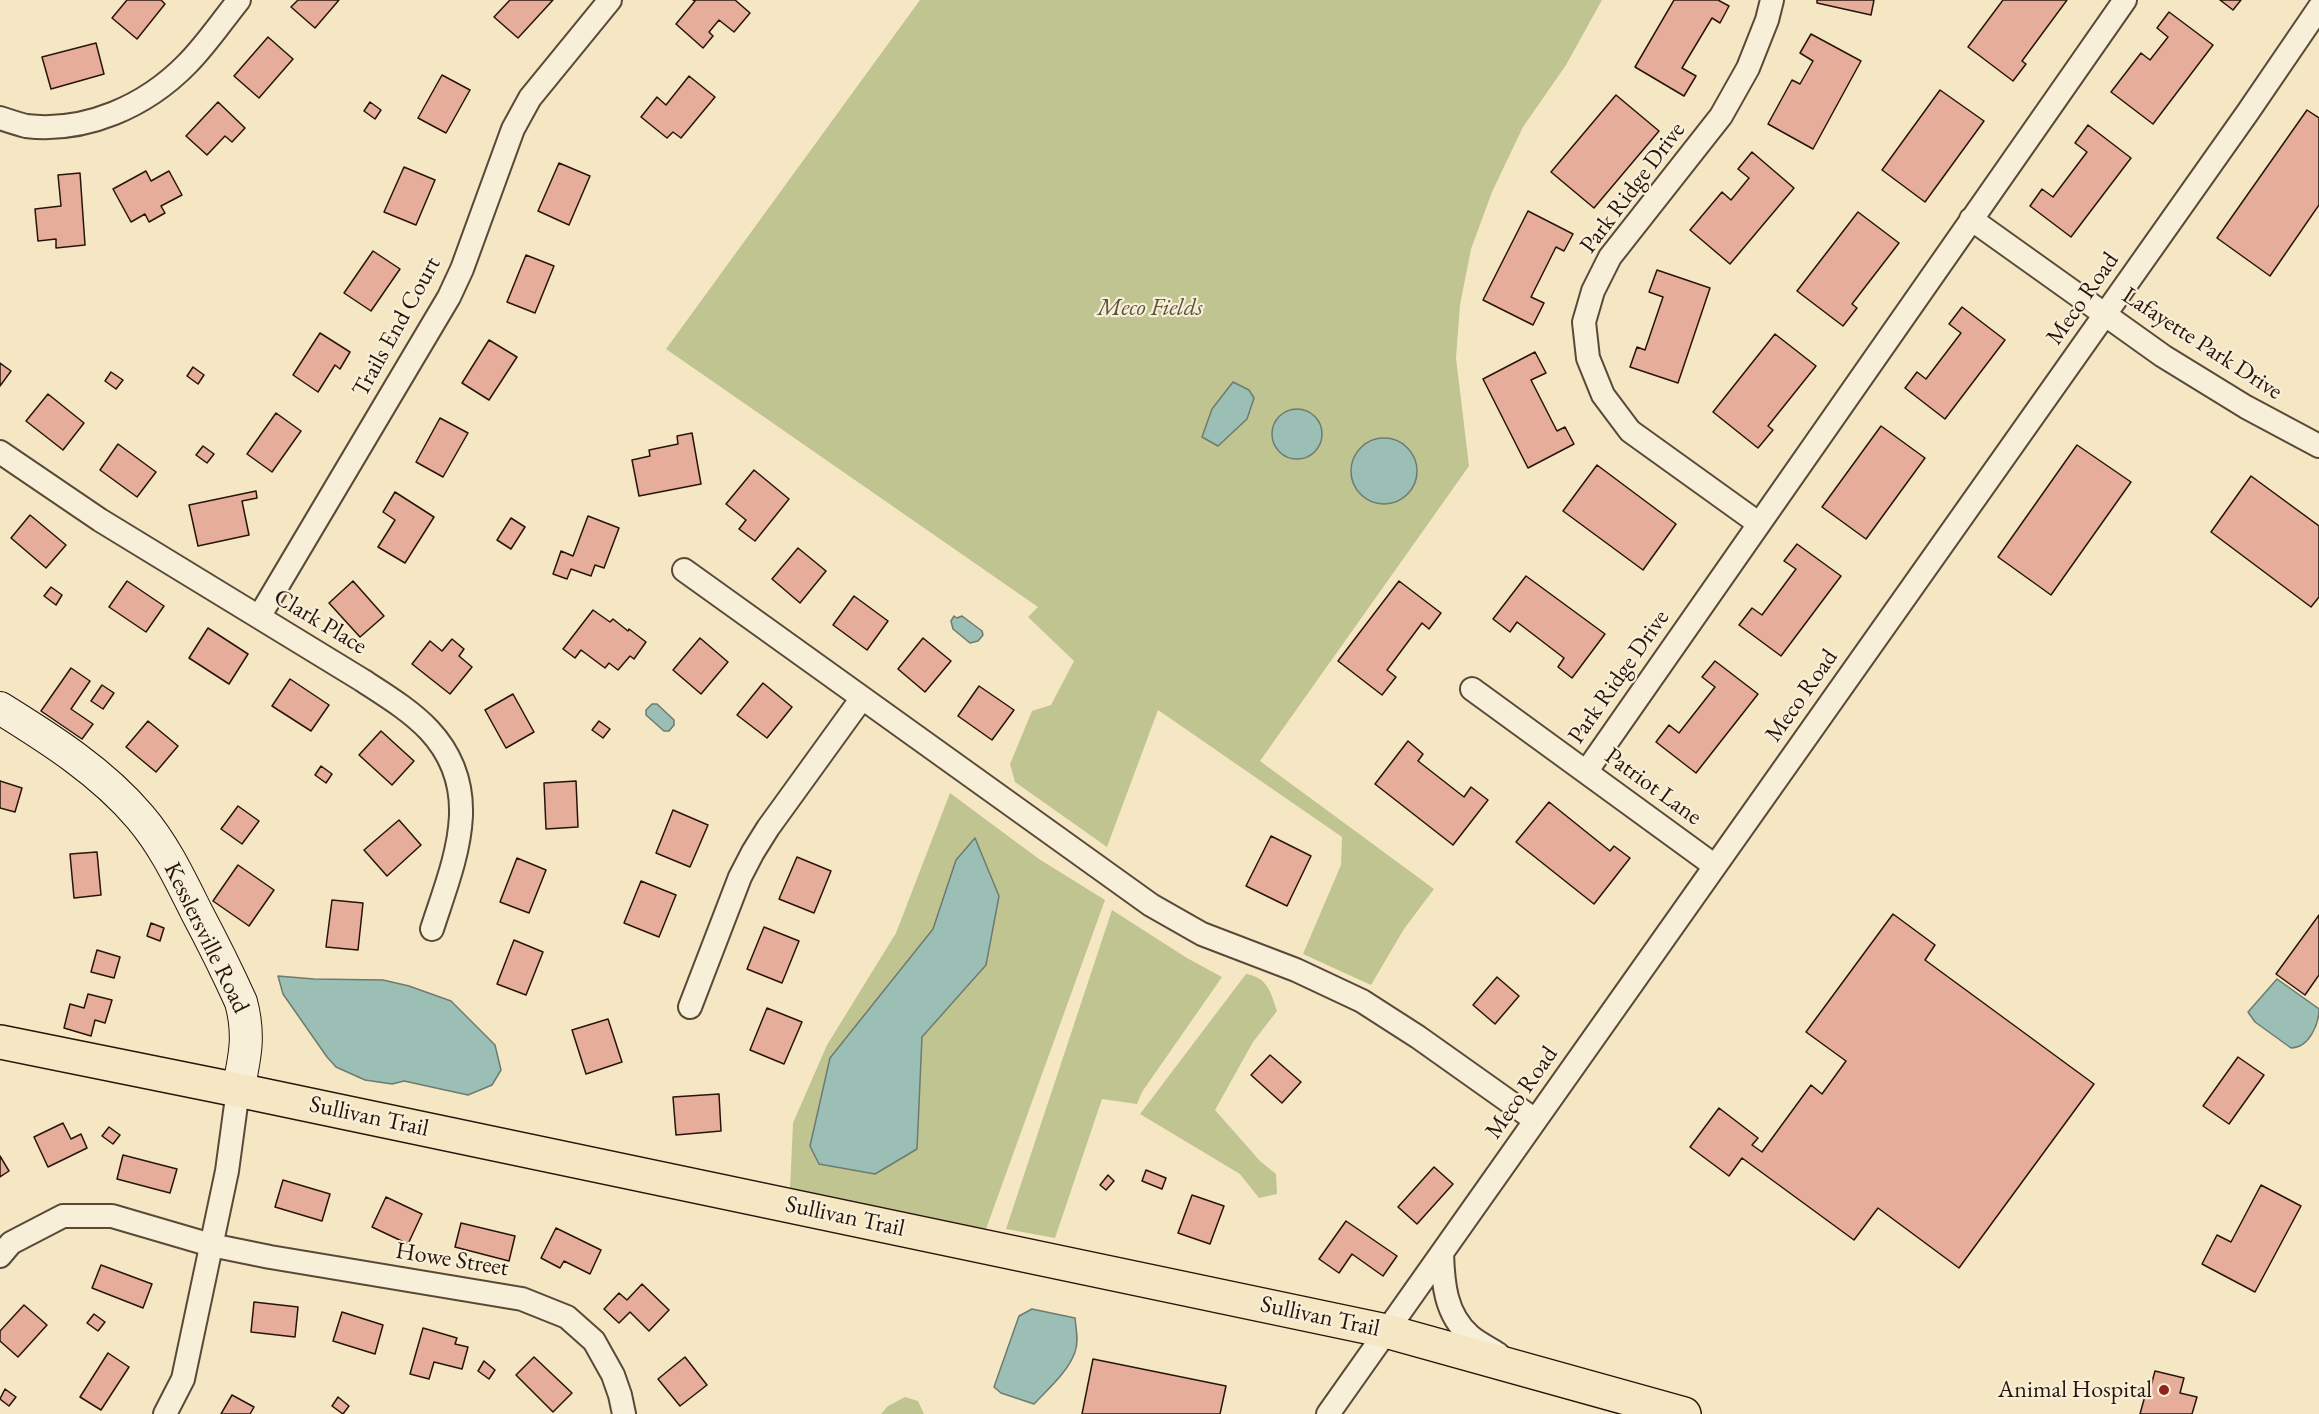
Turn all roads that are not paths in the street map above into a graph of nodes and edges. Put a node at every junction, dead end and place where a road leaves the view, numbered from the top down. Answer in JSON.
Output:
{"nodes":[{"id":1,"x":239,"y":0,"type":"edge"},
{"id":2,"x":610,"y":0,"type":"edge"},
{"id":3,"x":1772,"y":0,"type":"edge"},
{"id":4,"x":2125,"y":0,"type":"edge"},
{"id":5,"x":2319,"y":8,"type":"edge"},
{"id":6,"x":0,"y":118,"type":"edge"},
{"id":7,"x":1971,"y":219,"type":"junction"},
{"id":8,"x":2105,"y":314,"type":"junction"},
{"id":9,"x":2319,"y":446,"type":"edge"},
{"id":10,"x":1,"y":455,"type":"edge"},
{"id":11,"x":1758,"y":523,"type":"junction"},
{"id":12,"x":684,"y":570,"type":"dead end"},
{"id":13,"x":259,"y":617,"type":"junction"},
{"id":14,"x":1472,"y":689,"type":"dead end"},
{"id":15,"x":862,"y":698,"type":"junction"},
{"id":16,"x":0,"y":708,"type":"edge"},
{"id":17,"x":1586,"y":772,"type":"junction"},
{"id":18,"x":1715,"y":866,"type":"junction"},
{"id":19,"x":432,"y":929,"type":"dead end"},
{"id":20,"x":690,"y":1007,"type":"dead end"},
{"id":21,"x":0,"y":1042,"type":"edge"},
{"id":22,"x":238,"y":1090,"type":"junction"},
{"id":23,"x":1536,"y":1120,"type":"junction"},
{"id":24,"x":211,"y":1245,"type":"junction"},
{"id":25,"x":1442,"y":1252,"type":"junction"},
{"id":26,"x":0,"y":1256,"type":"edge"},
{"id":27,"x":1386,"y":1331,"type":"junction"},
{"id":28,"x":1520,"y":1368,"type":"junction"},
{"id":29,"x":165,"y":1414,"type":"edge"},
{"id":30,"x":624,"y":1414,"type":"edge"},
{"id":31,"x":1328,"y":1414,"type":"edge"},
{"id":32,"x":1684,"y":1414,"type":"edge"}],
"edges":[{"from":1,"to":6,"type":"street"},
{"from":2,"to":13,"type":"street","name":"Trails End Court"},
{"from":3,"to":11,"type":"street","name":"Park Ridge Drive"},
{"from":4,"to":7,"type":"street","name":"Park Ridge Drive"},
{"from":5,"to":8,"type":"street","name":"Meco Road"},
{"from":7,"to":8,"type":"street","name":"Lafayette Park Drive"},
{"from":7,"to":11,"type":"street","name":"Park Ridge Drive"},
{"from":8,"to":9,"type":"street","name":"Lafayette Park Drive"},
{"from":8,"to":18,"type":"street","name":"Meco Road"},
{"from":10,"to":13,"type":"street","name":"Clark Place"},
{"from":11,"to":17,"type":"street","name":"Park Ridge Drive"},
{"from":12,"to":15,"type":"street"},
{"from":13,"to":19,"type":"street","name":"Clark Place"},
{"from":14,"to":17,"type":"street","name":"Patriot Lane"},
{"from":15,"to":20,"type":"street"},
{"from":15,"to":23,"type":"street"},
{"from":16,"to":22,"type":"main road","name":"Kesslersville Road"},
{"from":17,"to":18,"type":"street","name":"Patriot Lane"},
{"from":18,"to":23,"type":"street","name":"Meco Road"},
{"from":21,"to":22,"type":"main road","name":"Sullivan Trail"},
{"from":22,"to":24,"type":"street","name":"Kesslersville Road"},
{"from":22,"to":27,"type":"main road","name":"Sullivan Trail"},
{"from":23,"to":25,"type":"street","name":"Meco Road"},
{"from":24,"to":26,"type":"street","name":"Howe Street"},
{"from":24,"to":29,"type":"street","name":"Kesslersville Road"},
{"from":24,"to":30,"type":"street","name":"Howe Street"},
{"from":25,"to":27,"type":"street","name":"Meco Road"},
{"from":25,"to":28,"type":"street"},
{"from":27,"to":28,"type":"main road","name":"Sullivan Trail"},
{"from":27,"to":31,"type":"street","name":"Meco Road"},
{"from":28,"to":32,"type":"main road","name":"Sullivan Trail"}]}
